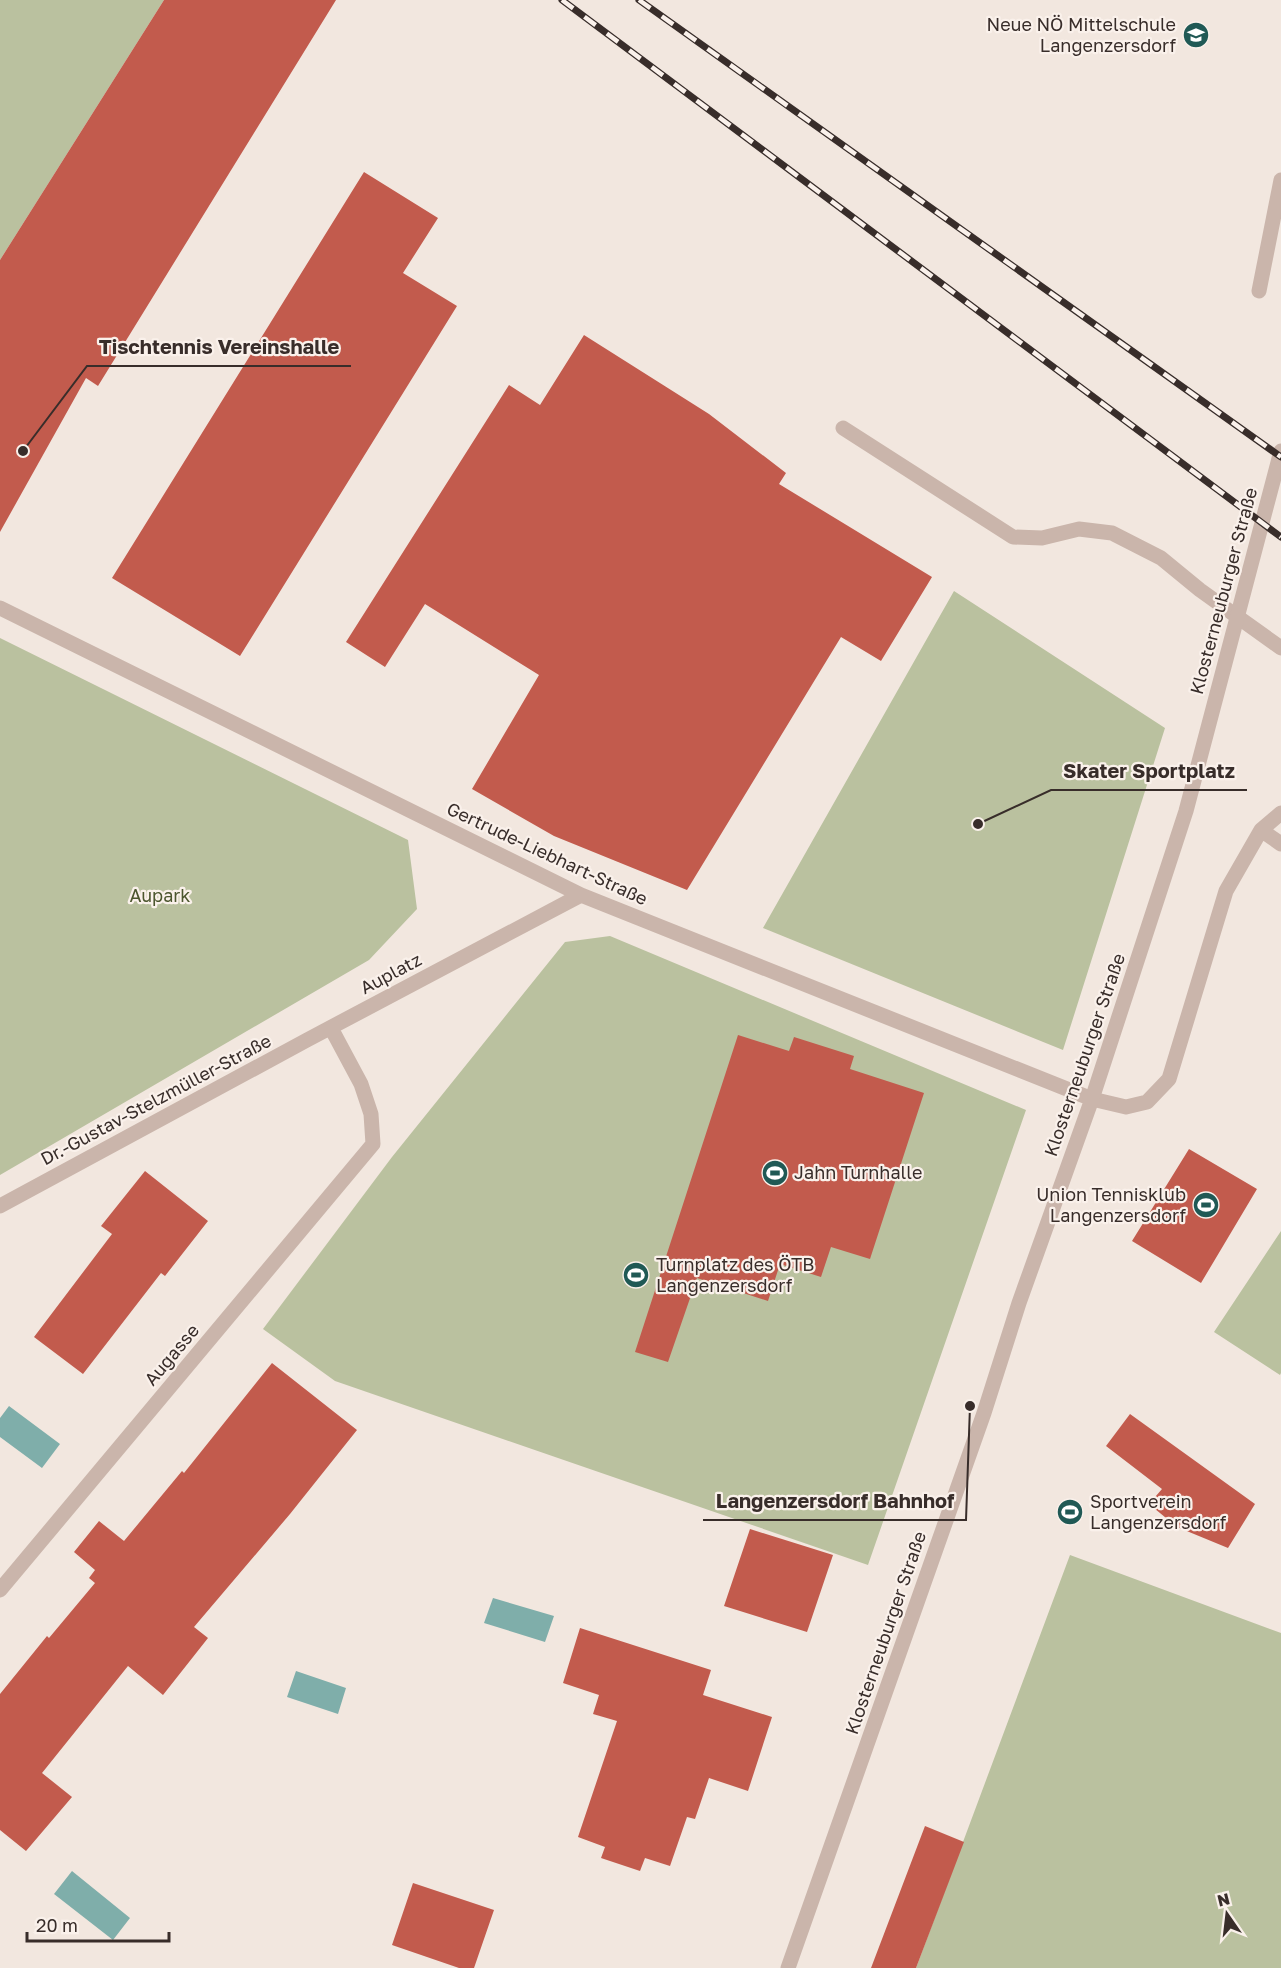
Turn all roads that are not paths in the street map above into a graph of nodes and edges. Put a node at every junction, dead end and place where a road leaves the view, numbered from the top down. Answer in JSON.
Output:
{"nodes":[{"id":1,"x":1281,"y":180,"type":"edge"},
{"id":2,"x":1259,"y":291,"type":"dead end"},
{"id":3,"x":843,"y":428,"type":"dead end"},
{"id":4,"x":1281,"y":451,"type":"edge"},
{"id":5,"x":0,"y":608,"type":"edge"},
{"id":6,"x":1280,"y":648,"type":"edge"},
{"id":7,"x":1281,"y":813,"type":"edge"},
{"id":8,"x":1261,"y":830,"type":"junction"},
{"id":9,"x":1281,"y":844,"type":"edge"},
{"id":10,"x":581,"y":895,"type":"junction"},
{"id":11,"x":331,"y":1028,"type":"junction"},
{"id":12,"x":1092,"y":1099,"type":"junction"},
{"id":13,"x":0,"y":1206,"type":"edge"},
{"id":14,"x":0,"y":1590,"type":"edge"},
{"id":15,"x":788,"y":1968,"type":"edge"}],
"edges":[{"from":1,"to":2,"type":"street"},
{"from":3,"to":6,"type":"street"},
{"from":4,"to":12,"type":"street","name":"Klosterneuburger Straße"},
{"from":5,"to":10,"type":"street","name":"Gertrude-Liebhart-Straße"},
{"from":7,"to":8,"type":"street","name":"Gertrude-Liebhart-Straße"},
{"from":8,"to":9,"type":"street"},
{"from":8,"to":12,"type":"street","name":"Gertrude-Liebhart-Straße"},
{"from":10,"to":11,"type":"street","name":"Auplatz"},
{"from":10,"to":12,"type":"street","name":"Gertrude-Liebhart-Straße"},
{"from":11,"to":13,"type":"street","name":"Dr.-Gustav-Stelzmüller-Straße"},
{"from":11,"to":14,"type":"street","name":"Augasse"},
{"from":12,"to":15,"type":"street","name":"Klosterneuburger Straße"}]}
